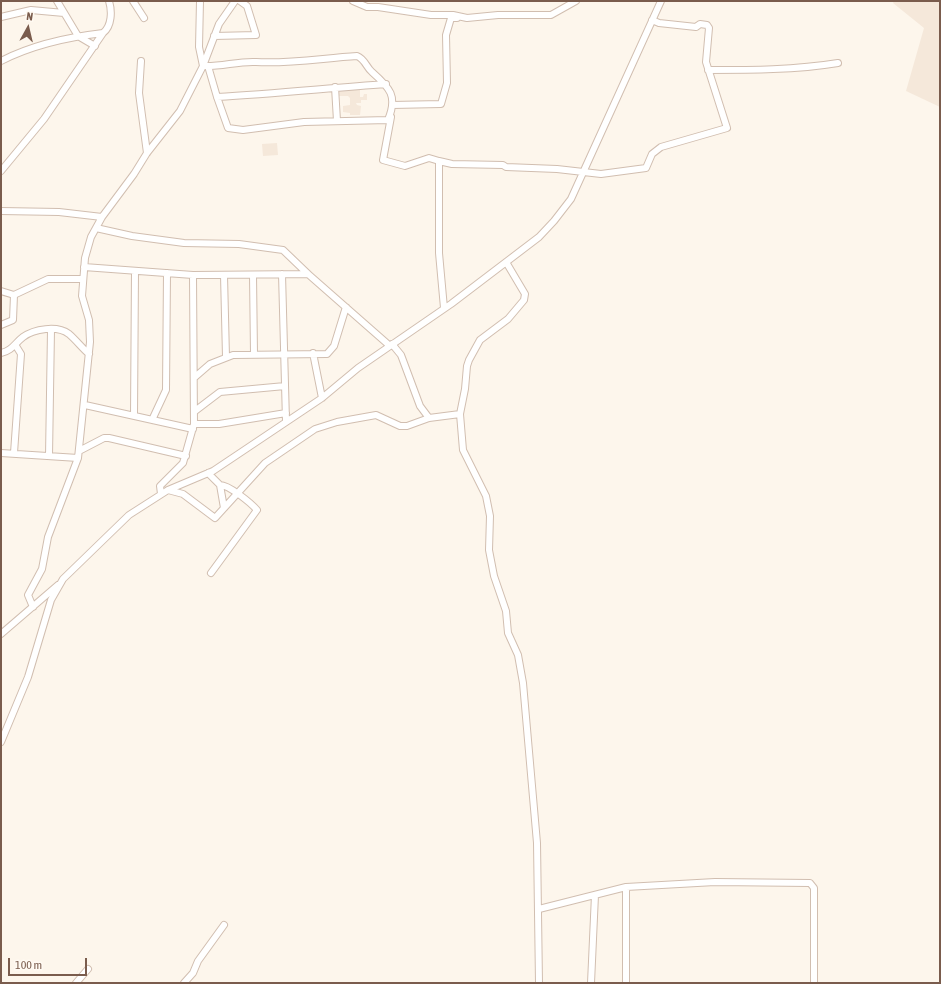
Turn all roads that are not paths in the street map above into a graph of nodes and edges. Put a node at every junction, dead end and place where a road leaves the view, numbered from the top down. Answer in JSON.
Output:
{"nodes":[{"id":1,"x":57,"y":1,"type":"edge"},
{"id":2,"x":109,"y":1,"type":"edge"},
{"id":3,"x":133,"y":1,"type":"edge"},
{"id":4,"x":200,"y":1,"type":"edge"},
{"id":5,"x":236,"y":1,"type":"edge"},
{"id":6,"x":240,"y":1,"type":"edge"},
{"id":7,"x":353,"y":1,"type":"edge"},
{"id":8,"x":576,"y":1,"type":"edge"},
{"id":9,"x":661,"y":1,"type":"edge"},
{"id":10,"x":64,"y":13,"type":"junction"},
{"id":11,"x":1,"y":17,"type":"edge"},
{"id":12,"x":144,"y":18,"type":"dead end"},
{"id":13,"x":467,"y":18,"type":"junction"},
{"id":14,"x":652,"y":20,"type":"junction"},
{"id":15,"x":103,"y":33,"type":"junction"},
{"id":16,"x":78,"y":36,"type":"junction"},
{"id":17,"x":214,"y":36,"type":"junction"},
{"id":18,"x":95,"y":46,"type":"junction"},
{"id":19,"x":1,"y":61,"type":"edge"},
{"id":20,"x":141,"y":61,"type":"dead end"},
{"id":21,"x":838,"y":63,"type":"dead end"},
{"id":22,"x":206,"y":66,"type":"junction"},
{"id":23,"x":708,"y":70,"type":"junction"},
{"id":24,"x":386,"y":84,"type":"junction"},
{"id":25,"x":335,"y":88,"type":"junction"},
{"id":26,"x":217,"y":97,"type":"junction"},
{"id":27,"x":392,"y":108,"type":"junction"},
{"id":28,"x":336,"y":120,"type":"junction"},
{"id":29,"x":147,"y":152,"type":"junction"},
{"id":30,"x":439,"y":161,"type":"junction"},
{"id":31,"x":1,"y":171,"type":"edge"},
{"id":32,"x":584,"y":171,"type":"junction"},
{"id":33,"x":1,"y":211,"type":"edge"},
{"id":34,"x":102,"y":217,"type":"junction"},
{"id":35,"x":96,"y":228,"type":"junction"},
{"id":36,"x":506,"y":262,"type":"junction"},
{"id":37,"x":84,"y":267,"type":"junction"},
{"id":38,"x":136,"y":271,"type":"junction"},
{"id":39,"x":167,"y":273,"type":"junction"},
{"id":40,"x":282,"y":274,"type":"junction"},
{"id":41,"x":308,"y":274,"type":"junction"},
{"id":42,"x":193,"y":275,"type":"junction"},
{"id":43,"x":224,"y":275,"type":"junction"},
{"id":44,"x":253,"y":275,"type":"junction"},
{"id":45,"x":83,"y":279,"type":"junction"},
{"id":46,"x":1,"y":291,"type":"edge"},
{"id":47,"x":14,"y":294,"type":"junction"},
{"id":48,"x":346,"y":308,"type":"junction"},
{"id":49,"x":444,"y":308,"type":"junction"},
{"id":50,"x":1,"y":325,"type":"edge"},
{"id":51,"x":51,"y":330,"type":"junction"},
{"id":52,"x":391,"y":345,"type":"junction"},
{"id":53,"x":16,"y":346,"type":"junction"},
{"id":54,"x":1,"y":353,"type":"edge"},
{"id":55,"x":313,"y":353,"type":"junction"},
{"id":56,"x":89,"y":354,"type":"junction"},
{"id":57,"x":254,"y":354,"type":"junction"},
{"id":58,"x":284,"y":354,"type":"junction"},
{"id":59,"x":226,"y":357,"type":"junction"},
{"id":60,"x":195,"y":377,"type":"junction"},
{"id":61,"x":285,"y":386,"type":"junction"},
{"id":62,"x":322,"y":398,"type":"junction"},
{"id":63,"x":85,"y":405,"type":"junction"},
{"id":64,"x":195,"y":411,"type":"junction"},
{"id":65,"x":286,"y":413,"type":"junction"},
{"id":66,"x":460,"y":414,"type":"junction"},
{"id":67,"x":134,"y":416,"type":"junction"},
{"id":68,"x":429,"y":418,"type":"junction"},
{"id":69,"x":152,"y":420,"type":"junction"},
{"id":70,"x":286,"y":421,"type":"junction"},
{"id":71,"x":194,"y":426,"type":"junction"},
{"id":72,"x":79,"y":450,"type":"junction"},
{"id":73,"x":1,"y":453,"type":"edge"},
{"id":74,"x":14,"y":453,"type":"junction"},
{"id":75,"x":49,"y":456,"type":"junction"},
{"id":76,"x":186,"y":456,"type":"junction"},
{"id":77,"x":78,"y":458,"type":"junction"},
{"id":78,"x":208,"y":473,"type":"junction"},
{"id":79,"x":220,"y":485,"type":"junction"},
{"id":80,"x":168,"y":490,"type":"junction"},
{"id":81,"x":161,"y":494,"type":"junction"},
{"id":82,"x":238,"y":494,"type":"junction"},
{"id":83,"x":224,"y":508,"type":"junction"},
{"id":84,"x":211,"y":573,"type":"dead end"},
{"id":85,"x":63,"y":580,"type":"junction"},
{"id":86,"x":33,"y":608,"type":"junction"},
{"id":87,"x":1,"y":634,"type":"edge"},
{"id":88,"x":1,"y":742,"type":"edge"},
{"id":89,"x":626,"y":887,"type":"junction"},
{"id":90,"x":594,"y":895,"type":"junction"},
{"id":91,"x":539,"y":909,"type":"junction"},
{"id":92,"x":224,"y":924,"type":"dead end"},
{"id":93,"x":88,"y":969,"type":"dead end"},
{"id":94,"x":76,"y":983,"type":"edge"},
{"id":95,"x":184,"y":983,"type":"edge"},
{"id":96,"x":539,"y":983,"type":"edge"},
{"id":97,"x":592,"y":983,"type":"edge"},
{"id":98,"x":626,"y":983,"type":"edge"},
{"id":99,"x":814,"y":983,"type":"edge"}],
"edges":[{"from":1,"to":10,"type":"street"},
{"from":2,"to":15,"type":"street"},
{"from":3,"to":12,"type":"street"},
{"from":4,"to":22,"type":"street"},
{"from":5,"to":17,"type":"street"},
{"from":6,"to":17,"type":"street"},
{"from":7,"to":13,"type":"street"},
{"from":8,"to":13,"type":"street"},
{"from":9,"to":14,"type":"street"},
{"from":10,"to":11,"type":"street"},
{"from":10,"to":16,"type":"street"},
{"from":13,"to":27,"type":"street"},
{"from":14,"to":23,"type":"street"},
{"from":14,"to":32,"type":"street"},
{"from":15,"to":16,"type":"street"},
{"from":15,"to":18,"type":"street"},
{"from":16,"to":18,"type":"street"},
{"from":16,"to":19,"type":"street"},
{"from":17,"to":22,"type":"street"},
{"from":18,"to":31,"type":"street"},
{"from":20,"to":29,"type":"street"},
{"from":21,"to":23,"type":"street"},
{"from":22,"to":24,"type":"street"},
{"from":22,"to":26,"type":"street"},
{"from":22,"to":29,"type":"street"},
{"from":23,"to":32,"type":"street"},
{"from":24,"to":25,"type":"street"},
{"from":24,"to":27,"type":"street"},
{"from":25,"to":26,"type":"street"},
{"from":25,"to":28,"type":"street"},
{"from":26,"to":28,"type":"street"},
{"from":27,"to":28,"type":"street"},
{"from":27,"to":30,"type":"street"},
{"from":29,"to":34,"type":"street"},
{"from":30,"to":32,"type":"street"},
{"from":30,"to":49,"type":"street"},
{"from":32,"to":36,"type":"street"},
{"from":33,"to":34,"type":"street"},
{"from":34,"to":35,"type":"street"},
{"from":35,"to":37,"type":"street"},
{"from":35,"to":41,"type":"street"},
{"from":36,"to":49,"type":"street"},
{"from":36,"to":66,"type":"street"},
{"from":37,"to":38,"type":"street"},
{"from":37,"to":45,"type":"street"},
{"from":38,"to":39,"type":"street"},
{"from":38,"to":67,"type":"street"},
{"from":39,"to":42,"type":"street"},
{"from":39,"to":69,"type":"street"},
{"from":40,"to":41,"type":"street"},
{"from":40,"to":44,"type":"street"},
{"from":40,"to":58,"type":"street"},
{"from":41,"to":48,"type":"street"},
{"from":42,"to":43,"type":"street"},
{"from":42,"to":60,"type":"street"},
{"from":43,"to":44,"type":"street"},
{"from":43,"to":59,"type":"street"},
{"from":44,"to":57,"type":"street"},
{"from":45,"to":47,"type":"street"},
{"from":45,"to":56,"type":"street"},
{"from":46,"to":47,"type":"street"},
{"from":47,"to":50,"type":"street"},
{"from":48,"to":52,"type":"street"},
{"from":48,"to":55,"type":"street"},
{"from":49,"to":52,"type":"street"},
{"from":51,"to":53,"type":"street"},
{"from":51,"to":56,"type":"street"},
{"from":51,"to":75,"type":"street"},
{"from":52,"to":62,"type":"street"},
{"from":52,"to":68,"type":"street"},
{"from":53,"to":54,"type":"street"},
{"from":53,"to":74,"type":"street"},
{"from":55,"to":58,"type":"street"},
{"from":55,"to":62,"type":"street"},
{"from":56,"to":63,"type":"street"},
{"from":57,"to":58,"type":"street"},
{"from":57,"to":59,"type":"street"},
{"from":58,"to":61,"type":"street"},
{"from":59,"to":60,"type":"street"},
{"from":60,"to":64,"type":"street"},
{"from":61,"to":64,"type":"street"},
{"from":61,"to":65,"type":"street"},
{"from":62,"to":70,"type":"street"},
{"from":63,"to":67,"type":"street"},
{"from":63,"to":72,"type":"street"},
{"from":64,"to":71,"type":"street"},
{"from":65,"to":70,"type":"street"},
{"from":65,"to":71,"type":"street"},
{"from":66,"to":68,"type":"street"},
{"from":66,"to":91,"type":"street"},
{"from":67,"to":69,"type":"street"},
{"from":68,"to":82,"type":"street"},
{"from":69,"to":71,"type":"street"},
{"from":70,"to":78,"type":"street"},
{"from":71,"to":76,"type":"street"},
{"from":72,"to":76,"type":"street"},
{"from":72,"to":77,"type":"street"},
{"from":73,"to":74,"type":"street"},
{"from":74,"to":75,"type":"street"},
{"from":75,"to":77,"type":"street"},
{"from":76,"to":81,"type":"street"},
{"from":77,"to":86,"type":"street"},
{"from":78,"to":79,"type":"street"},
{"from":78,"to":80,"type":"street"},
{"from":79,"to":82,"type":"street"},
{"from":79,"to":83,"type":"street"},
{"from":80,"to":81,"type":"street"},
{"from":80,"to":83,"type":"street"},
{"from":81,"to":85,"type":"street"},
{"from":82,"to":83,"type":"street"},
{"from":82,"to":84,"type":"street"},
{"from":85,"to":86,"type":"street"},
{"from":85,"to":88,"type":"street"},
{"from":86,"to":87,"type":"street"},
{"from":89,"to":90,"type":"street"},
{"from":89,"to":98,"type":"street"},
{"from":89,"to":99,"type":"street"},
{"from":90,"to":91,"type":"street"},
{"from":90,"to":97,"type":"street"},
{"from":91,"to":96,"type":"street"},
{"from":92,"to":95,"type":"street"},
{"from":93,"to":94,"type":"street"}]}
